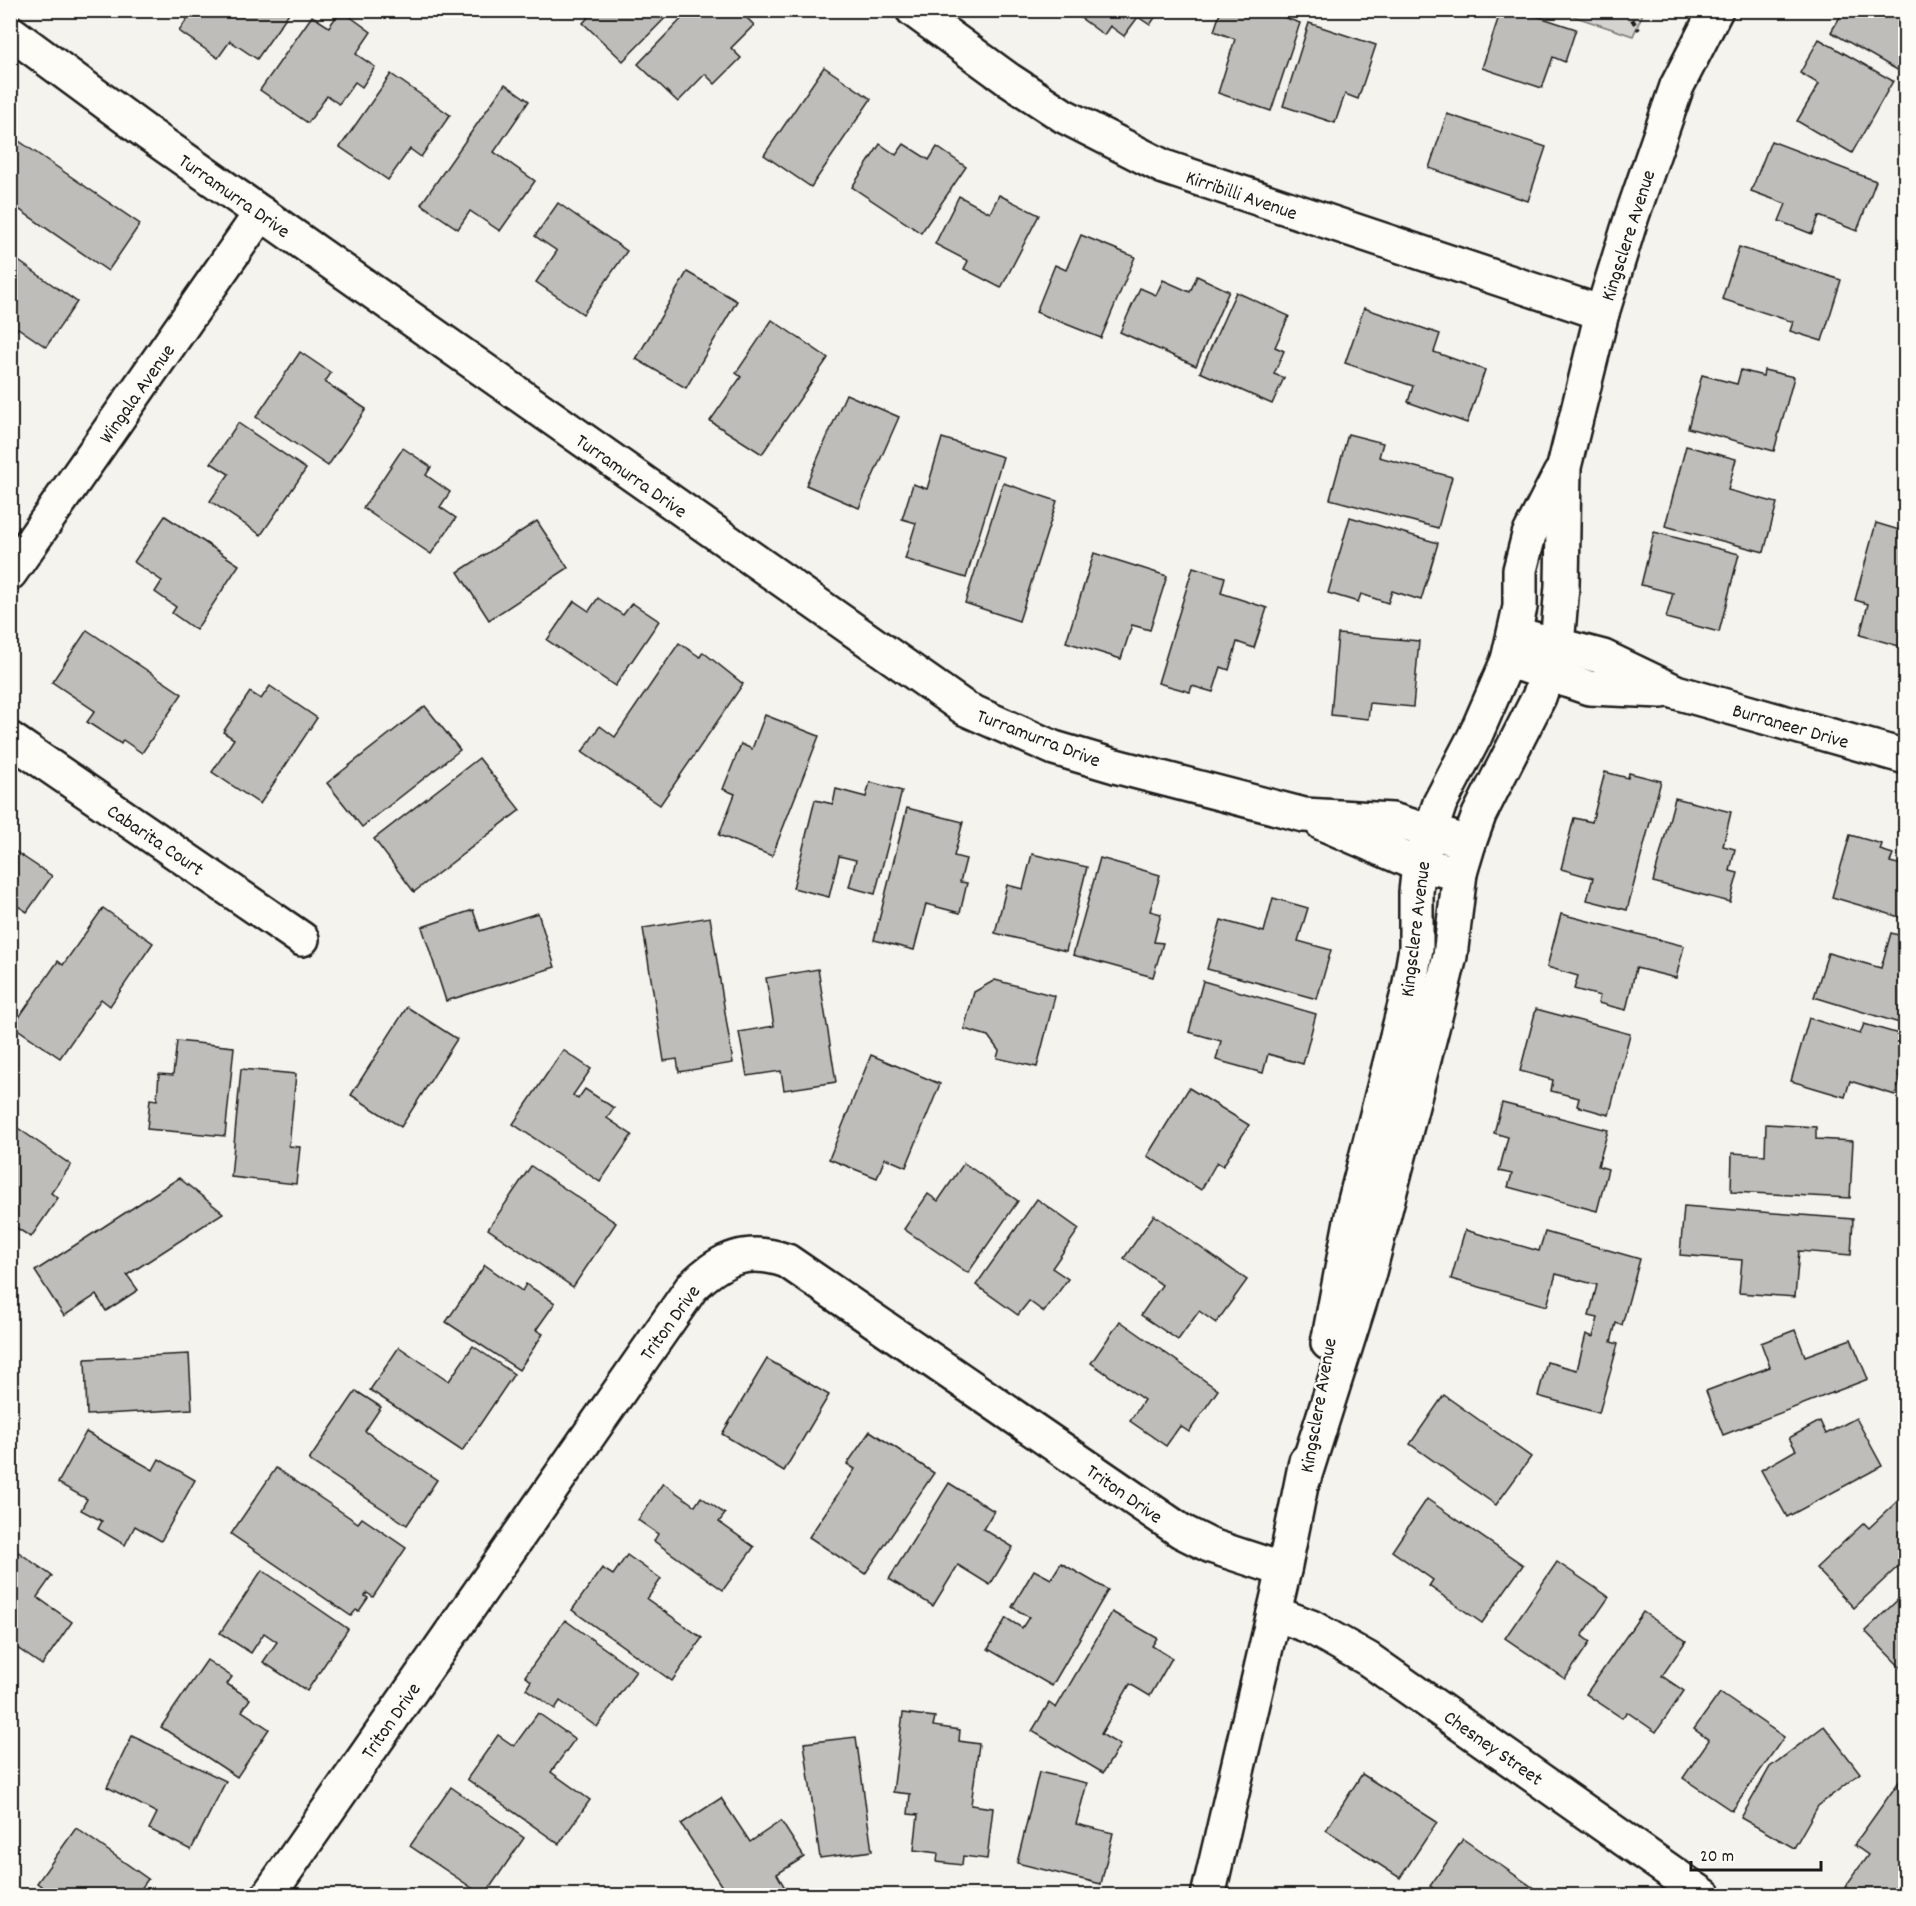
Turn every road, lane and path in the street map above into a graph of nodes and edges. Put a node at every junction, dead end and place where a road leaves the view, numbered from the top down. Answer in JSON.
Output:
{"nodes":[{"id":1,"x":913,"y":10,"type":"edge"},
{"id":2,"x":1626,"y":10,"type":"edge"},
{"id":3,"x":1716,"y":10,"type":"edge"},
{"id":4,"x":1639,"y":30,"type":"dead end"},
{"id":5,"x":10,"y":32,"type":"edge"},
{"id":6,"x":261,"y":213,"type":"junction"},
{"id":7,"x":1602,"y":313,"type":"junction"},
{"id":8,"x":1564,"y":467,"type":"junction"},
{"id":9,"x":10,"y":573,"type":"edge"},
{"id":10,"x":1511,"y":647,"type":"junction"},
{"id":11,"x":1552,"y":660,"type":"junction"},
{"id":12,"x":10,"y":739,"type":"edge"},
{"id":13,"x":1905,"y":757,"type":"edge"},
{"id":14,"x":1304,"y":814,"type":"junction"},
{"id":15,"x":1430,"y":832,"type":"junction"},
{"id":16,"x":1465,"y":858,"type":"junction"},
{"id":17,"x":1419,"y":865,"type":"junction"},
{"id":18,"x":302,"y":939,"type":"dead end"},
{"id":19,"x":1303,"y":1482,"type":"junction"},
{"id":20,"x":1284,"y":1570,"type":"junction"},
{"id":21,"x":1274,"y":1613,"type":"junction"},
{"id":22,"x":267,"y":1896,"type":"edge"},
{"id":23,"x":1208,"y":1896,"type":"edge"},
{"id":24,"x":1705,"y":1896,"type":"edge"}],
"edges":[{"from":1,"to":7,"type":"street","name":"Kirribilli Avenue"},
{"from":2,"to":4,"type":"path"},
{"from":3,"to":7,"type":"street","name":"Kingsclere Avenue"},
{"from":5,"to":6,"type":"street","name":"Turramurra Drive"},
{"from":6,"to":9,"type":"street","name":"Wingala Avenue"},
{"from":6,"to":14,"type":"street","name":"Turramurra Drive"},
{"from":7,"to":8,"type":"street","name":"Kingsclere Avenue"},
{"from":8,"to":10,"type":"street","name":"Kingsclere Avenue"},
{"from":8,"to":11,"type":"street","name":"Kingsclere Avenue"},
{"from":10,"to":11,"type":"street","name":"Burraneer Drive"},
{"from":10,"to":15,"type":"street","name":"Kingsclere Avenue"},
{"from":11,"to":13,"type":"street","name":"Burraneer Drive"},
{"from":11,"to":16,"type":"street","name":"Kingsclere Avenue"},
{"from":12,"to":18,"type":"street","name":"Cabarita Court"},
{"from":14,"to":15,"type":"street","name":"Turramurra Drive"},
{"from":14,"to":17,"type":"street","name":"Turramurra Drive"},
{"from":15,"to":16,"type":"street","name":"Turramurra Drive"},
{"from":15,"to":17,"type":"street","name":"Kingsclere Avenue"},
{"from":16,"to":17,"type":"street","name":"Turramurra Drive"},
{"from":16,"to":19,"type":"street","name":"Kingsclere Avenue"},
{"from":17,"to":19,"type":"street","name":"Kingsclere Avenue"},
{"from":19,"to":20,"type":"street","name":"Kingsclere Avenue"},
{"from":20,"to":21,"type":"street","name":"Kingsclere Avenue"},
{"from":20,"to":22,"type":"street","name":"Triton Drive"},
{"from":21,"to":23,"type":"street","name":"Kingsclere Avenue"},
{"from":21,"to":24,"type":"street","name":"Chesney Street"}]}
